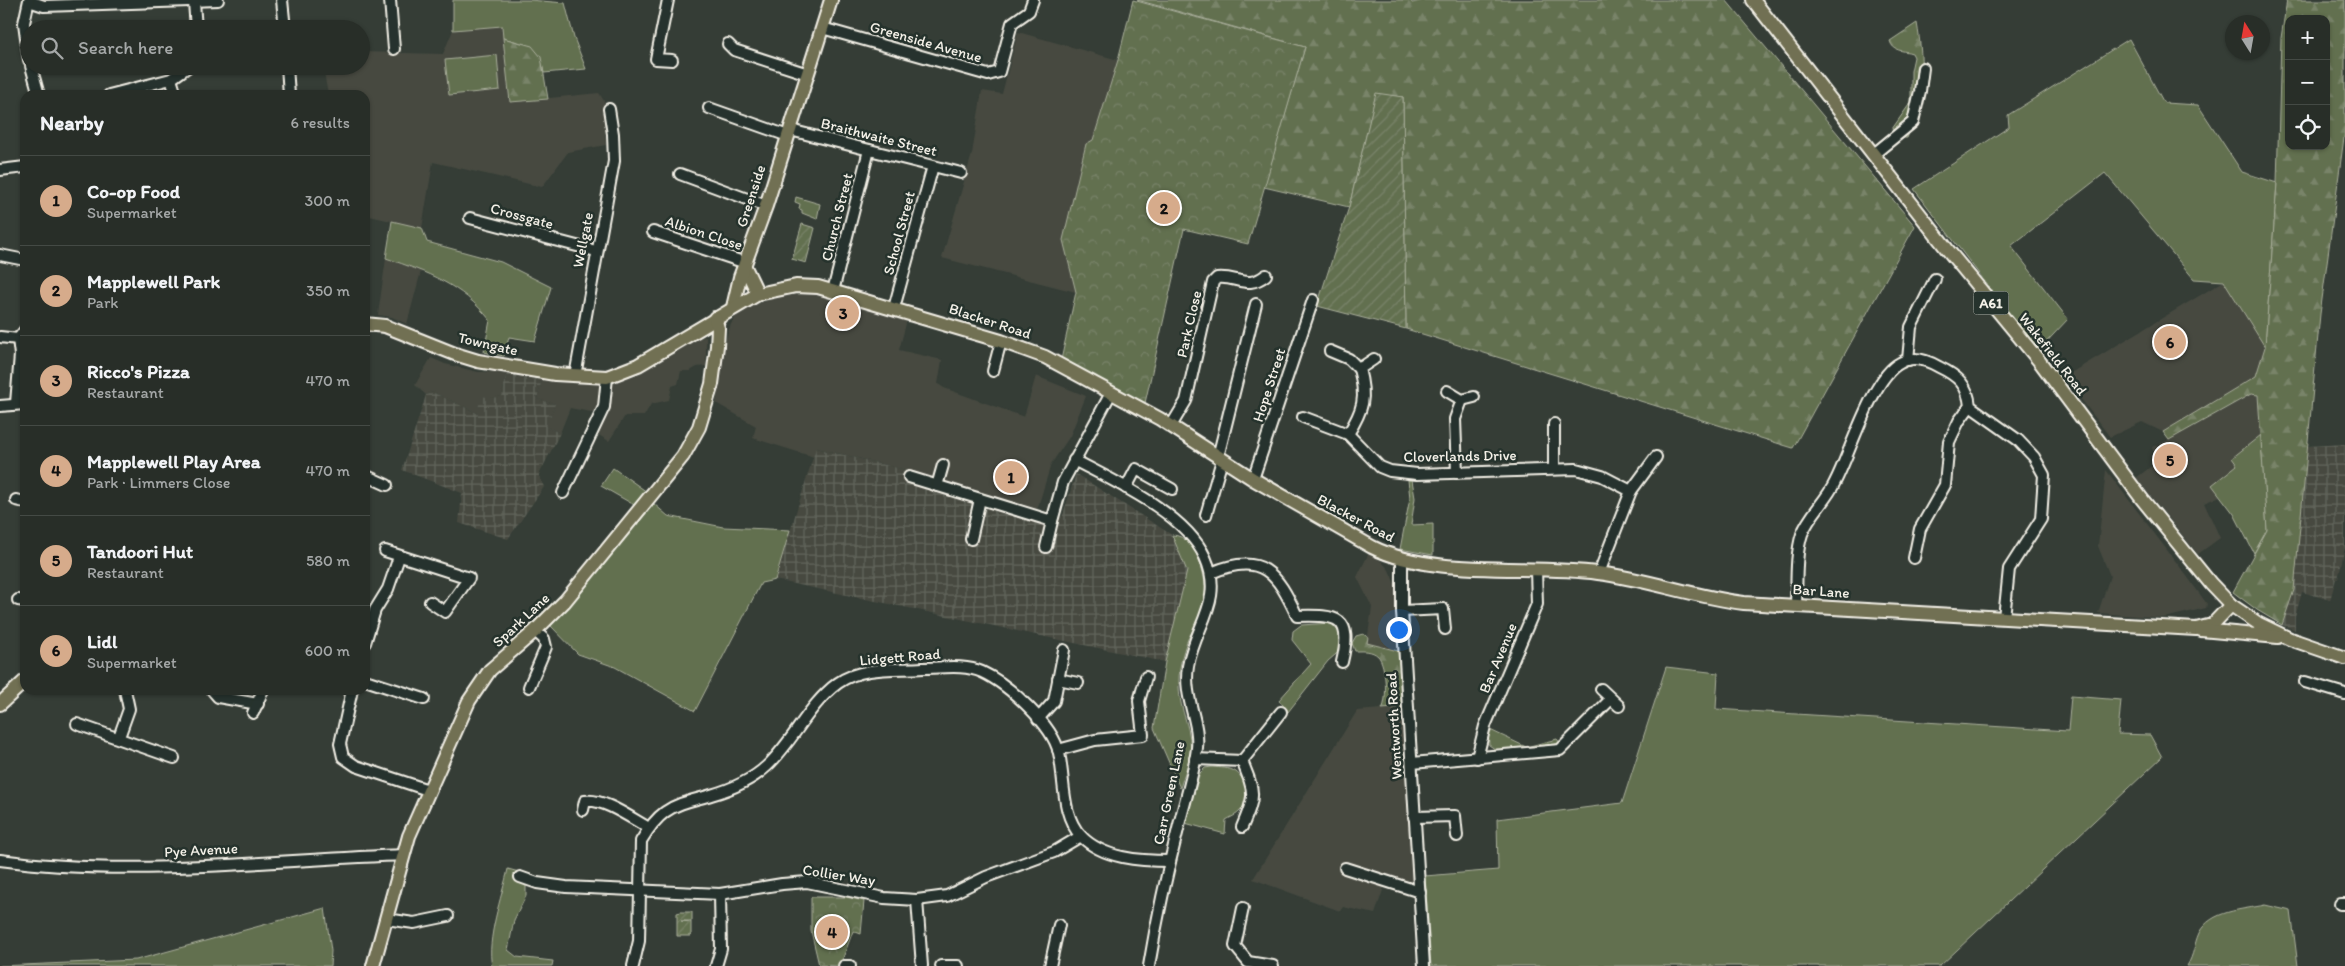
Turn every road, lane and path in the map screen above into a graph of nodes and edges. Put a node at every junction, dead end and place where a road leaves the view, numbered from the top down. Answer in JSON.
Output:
{"nodes":[{"id":1,"x":29,"y":0,"type":"edge"},
{"id":2,"x":218,"y":0,"type":"edge"},
{"id":3,"x":282,"y":0,"type":"edge"},
{"id":4,"x":390,"y":0,"type":"edge"},
{"id":5,"x":668,"y":0,"type":"edge"},
{"id":6,"x":831,"y":0,"type":"edge"},
{"id":7,"x":1033,"y":0,"type":"edge"},
{"id":8,"x":1753,"y":0,"type":"edge"},
{"id":9,"x":194,"y":2,"type":"junction"},
{"id":10,"x":25,"y":20,"type":"edge"},
{"id":11,"x":195,"y":20,"type":"edge"},
{"id":12,"x":283,"y":20,"type":"edge"},
{"id":13,"x":822,"y":28,"type":"junction"},
{"id":14,"x":728,"y":44,"type":"dead end"},
{"id":15,"x":394,"y":49,"type":"dead end"},
{"id":16,"x":672,"y":60,"type":"dead end"},
{"id":17,"x":1922,"y":68,"type":"dead end"},
{"id":18,"x":808,"y":74,"type":"junction"},
{"id":19,"x":33,"y":75,"type":"edge"},
{"id":20,"x":176,"y":75,"type":"edge"},
{"id":21,"x":288,"y":75,"type":"edge"},
{"id":22,"x":171,"y":79,"type":"junction"},
{"id":23,"x":37,"y":90,"type":"edge"},
{"id":24,"x":128,"y":90,"type":"edge"},
{"id":25,"x":174,"y":90,"type":"edge"},
{"id":26,"x":289,"y":90,"type":"edge"},
{"id":27,"x":709,"y":108,"type":"dead end"},
{"id":28,"x":609,"y":109,"type":"dead end"},
{"id":29,"x":789,"y":133,"type":"junction"},
{"id":30,"x":869,"y":150,"type":"junction"},
{"id":31,"x":1874,"y":154,"type":"junction"},
{"id":32,"x":933,"y":166,"type":"junction"},
{"id":33,"x":20,"y":168,"type":"edge"},
{"id":34,"x":0,"y":170,"type":"edge"},
{"id":35,"x":961,"y":173,"type":"dead end"},
{"id":36,"x":680,"y":174,"type":"dead end"},
{"id":37,"x":766,"y":206,"type":"junction"},
{"id":38,"x":470,"y":218,"type":"dead end"},
{"id":39,"x":653,"y":232,"type":"dead end"},
{"id":40,"x":596,"y":251,"type":"junction"},
{"id":41,"x":0,"y":254,"type":"edge"},
{"id":42,"x":20,"y":259,"type":"edge"},
{"id":43,"x":745,"y":265,"type":"junction"},
{"id":44,"x":1266,"y":275,"type":"dead end"},
{"id":45,"x":1935,"y":279,"type":"dead end"},
{"id":46,"x":833,"y":291,"type":"junction"},
{"id":47,"x":758,"y":294,"type":"junction"},
{"id":48,"x":1313,"y":300,"type":"dead end"},
{"id":49,"x":1256,"y":304,"type":"dead end"},
{"id":50,"x":733,"y":307,"type":"junction"},
{"id":51,"x":894,"y":308,"type":"junction"},
{"id":52,"x":715,"y":318,"type":"junction"},
{"id":53,"x":370,"y":325,"type":"edge"},
{"id":54,"x":20,"y":335,"type":"edge"},
{"id":55,"x":0,"y":337,"type":"edge"},
{"id":56,"x":1001,"y":341,"type":"junction"},
{"id":57,"x":1330,"y":351,"type":"dead end"},
{"id":58,"x":20,"y":355,"type":"edge"},
{"id":59,"x":1374,"y":359,"type":"dead end"},
{"id":60,"x":1908,"y":360,"type":"junction"},
{"id":61,"x":1359,"y":369,"type":"junction"},
{"id":62,"x":993,"y":371,"type":"dead end"},
{"id":63,"x":575,"y":376,"type":"junction"},
{"id":64,"x":607,"y":377,"type":"junction"},
{"id":65,"x":1447,"y":391,"type":"dead end"},
{"id":66,"x":1110,"y":393,"type":"junction"},
{"id":67,"x":1474,"y":397,"type":"dead end"},
{"id":68,"x":1462,"y":400,"type":"junction"},
{"id":69,"x":20,"y":404,"type":"edge"},
{"id":70,"x":0,"y":406,"type":"edge"},
{"id":71,"x":1970,"y":406,"type":"junction"},
{"id":72,"x":1303,"y":418,"type":"dead end"},
{"id":73,"x":1554,"y":424,"type":"dead end"},
{"id":74,"x":1171,"y":426,"type":"junction"},
{"id":75,"x":1348,"y":434,"type":"junction"},
{"id":76,"x":1656,"y":457,"type":"dead end"},
{"id":77,"x":1220,"y":458,"type":"junction"},
{"id":78,"x":1074,"y":460,"type":"junction"},
{"id":79,"x":944,"y":465,"type":"dead end"},
{"id":80,"x":1554,"y":468,"type":"junction"},
{"id":81,"x":1457,"y":473,"type":"junction"},
{"id":82,"x":370,"y":477,"type":"edge"},
{"id":83,"x":909,"y":477,"type":"dead end"},
{"id":84,"x":1253,"y":479,"type":"junction"},
{"id":85,"x":386,"y":485,"type":"dead end"},
{"id":86,"x":937,"y":486,"type":"junction"},
{"id":87,"x":1126,"y":488,"type":"junction"},
{"id":88,"x":1172,"y":489,"type":"dead end"},
{"id":89,"x":1631,"y":491,"type":"junction"},
{"id":90,"x":562,"y":493,"type":"dead end"},
{"id":91,"x":980,"y":499,"type":"junction"},
{"id":92,"x":1206,"y":514,"type":"dead end"},
{"id":93,"x":1052,"y":521,"type":"junction"},
{"id":94,"x":971,"y":539,"type":"dead end"},
{"id":95,"x":1046,"y":547,"type":"dead end"},
{"id":96,"x":385,"y":551,"type":"dead end"},
{"id":97,"x":399,"y":557,"type":"junction"},
{"id":98,"x":1402,"y":558,"type":"junction"},
{"id":99,"x":1914,"y":558,"type":"dead end"},
{"id":100,"x":1536,"y":569,"type":"junction"},
{"id":101,"x":1211,"y":573,"type":"junction"},
{"id":102,"x":1599,"y":573,"type":"junction"},
{"id":103,"x":430,"y":602,"type":"dead end"},
{"id":104,"x":2231,"y":605,"type":"junction"},
{"id":105,"x":1796,"y":606,"type":"junction"},
{"id":106,"x":1402,"y":611,"type":"junction"},
{"id":107,"x":2004,"y":618,"type":"junction"},
{"id":108,"x":370,"y":626,"type":"edge"},
{"id":109,"x":1445,"y":629,"type":"dead end"},
{"id":110,"x":2196,"y":629,"type":"junction"},
{"id":111,"x":534,"y":631,"type":"junction"},
{"id":112,"x":2290,"y":639,"type":"junction"},
{"id":113,"x":1064,"y":650,"type":"dead end"},
{"id":114,"x":2345,"y":658,"type":"edge"},
{"id":115,"x":1342,"y":662,"type":"dead end"},
{"id":116,"x":1146,"y":677,"type":"dead end"},
{"id":117,"x":1058,"y":679,"type":"junction"},
{"id":118,"x":370,"y":682,"type":"edge"},
{"id":119,"x":2305,"y":682,"type":"dead end"},
{"id":120,"x":1078,"y":683,"type":"dead end"},
{"id":121,"x":20,"y":686,"type":"edge"},
{"id":122,"x":529,"y":686,"type":"dead end"},
{"id":123,"x":1601,"y":690,"type":"dead end"},
{"id":124,"x":2345,"y":694,"type":"edge"},
{"id":125,"x":127,"y":695,"type":"edge"},
{"id":126,"x":216,"y":695,"type":"edge"},
{"id":127,"x":261,"y":695,"type":"edge"},
{"id":128,"x":351,"y":695,"type":"edge"},
{"id":129,"x":1611,"y":698,"type":"junction"},
{"id":130,"x":424,"y":699,"type":"dead end"},
{"id":131,"x":0,"y":704,"type":"edge"},
{"id":132,"x":1619,"y":706,"type":"dead end"},
{"id":133,"x":1281,"y":712,"type":"dead end"},
{"id":134,"x":1038,"y":719,"type":"junction"},
{"id":135,"x":77,"y":724,"type":"dead end"},
{"id":136,"x":120,"y":737,"type":"junction"},
{"id":137,"x":1058,"y":750,"type":"junction"},
{"id":138,"x":174,"y":758,"type":"dead end"},
{"id":139,"x":1477,"y":758,"type":"junction"},
{"id":140,"x":1195,"y":759,"type":"junction"},
{"id":141,"x":1242,"y":761,"type":"junction"},
{"id":142,"x":1412,"y":763,"type":"junction"},
{"id":143,"x":430,"y":788,"type":"junction"},
{"id":144,"x":583,"y":810,"type":"dead end"},
{"id":145,"x":1414,"y":817,"type":"junction"},
{"id":146,"x":1242,"y":827,"type":"dead end"},
{"id":147,"x":649,"y":828,"type":"junction"},
{"id":148,"x":1081,"y":836,"type":"junction"},
{"id":149,"x":1457,"y":836,"type":"dead end"},
{"id":150,"x":404,"y":855,"type":"junction"},
{"id":151,"x":0,"y":860,"type":"edge"},
{"id":152,"x":1170,"y":861,"type":"junction"},
{"id":153,"x":1345,"y":868,"type":"dead end"},
{"id":154,"x":520,"y":877,"type":"dead end"},
{"id":155,"x":640,"y":891,"type":"junction"},
{"id":156,"x":1420,"y":892,"type":"junction"},
{"id":157,"x":720,"y":894,"type":"junction"},
{"id":158,"x":917,"y":900,"type":"junction"},
{"id":159,"x":1243,"y":908,"type":"dead end"},
{"id":160,"x":448,"y":916,"type":"dead end"},
{"id":161,"x":386,"y":919,"type":"junction"},
{"id":162,"x":1059,"y":925,"type":"dead end"},
{"id":163,"x":373,"y":966,"type":"edge"},
{"id":164,"x":633,"y":966,"type":"edge"},
{"id":165,"x":716,"y":966,"type":"edge"},
{"id":166,"x":844,"y":966,"type":"edge"},
{"id":167,"x":850,"y":966,"type":"edge"},
{"id":168,"x":922,"y":966,"type":"edge"},
{"id":169,"x":941,"y":966,"type":"edge"},
{"id":170,"x":958,"y":966,"type":"edge"},
{"id":171,"x":1050,"y":966,"type":"edge"},
{"id":172,"x":1149,"y":966,"type":"edge"},
{"id":173,"x":1273,"y":966,"type":"edge"},
{"id":174,"x":1424,"y":966,"type":"edge"}],
"edges":[{"from":1,"to":9,"type":"street"},
{"from":1,"to":10,"type":"street"},
{"from":2,"to":9,"type":"street"},
{"from":3,"to":12,"type":"street"},
{"from":4,"to":15,"type":"street"},
{"from":5,"to":16,"type":"street"},
{"from":6,"to":13,"type":"main road","name":"Greenside"},
{"from":7,"to":13,"type":"street","name":"Greenside Avenue"},
{"from":8,"to":31,"type":"main road","name":"Wakefield Road","number":"A61"},
{"from":9,"to":11,"type":"street"},
{"from":13,"to":18,"type":"main road","name":"Greenside"},
{"from":14,"to":18,"type":"street"},
{"from":17,"to":31,"type":"street"},
{"from":18,"to":29,"type":"main road","name":"Greenside"},
{"from":19,"to":23,"type":"street"},
{"from":20,"to":22,"type":"street"},
{"from":21,"to":26,"type":"street"},
{"from":22,"to":24,"type":"street"},
{"from":22,"to":25,"type":"street"},
{"from":27,"to":29,"type":"street"},
{"from":28,"to":40,"type":"street","name":"Wellgate"},
{"from":29,"to":30,"type":"street","name":"Braithwaite Street"},
{"from":29,"to":37,"type":"main road","name":"Greenside"},
{"from":30,"to":32,"type":"street","name":"Braithwaite Street"},
{"from":30,"to":46,"type":"street","name":"Church Street"},
{"from":31,"to":104,"type":"main road","name":"Wakefield Road","number":"A61"},
{"from":32,"to":35,"type":"street","name":"Braithwaite Street"},
{"from":32,"to":51,"type":"street","name":"School Street"},
{"from":33,"to":34,"type":"street"},
{"from":36,"to":37,"type":"street"},
{"from":37,"to":43,"type":"main road","name":"Greenside"},
{"from":38,"to":40,"type":"street","name":"Crossgate"},
{"from":39,"to":43,"type":"street","name":"Albion Close"},
{"from":40,"to":63,"type":"street","name":"Wellgate"},
{"from":41,"to":42,"type":"street"},
{"from":43,"to":47,"type":"main road"},
{"from":43,"to":50,"type":"main road","name":"Greenside"},
{"from":44,"to":74,"type":"street","name":"Park Close"},
{"from":45,"to":60,"type":"street"},
{"from":46,"to":47,"type":"main road","name":"Blacker Road"},
{"from":46,"to":51,"type":"main road","name":"Blacker Road"},
{"from":47,"to":50,"type":"main road","name":"Blacker Road"},
{"from":48,"to":84,"type":"street","name":"Hope Street"},
{"from":49,"to":77,"type":"street"},
{"from":50,"to":52,"type":"main road","name":"Towngate"},
{"from":51,"to":56,"type":"main road","name":"Blacker Road"},
{"from":52,"to":64,"type":"main road","name":"Towngate"},
{"from":52,"to":111,"type":"main road","name":"Spark Lane"},
{"from":53,"to":63,"type":"main road","name":"Towngate"},
{"from":54,"to":55,"type":"street"},
{"from":56,"to":62,"type":"street"},
{"from":56,"to":66,"type":"main road","name":"Blacker Road"},
{"from":57,"to":61,"type":"street"},
{"from":58,"to":69,"type":"street"},
{"from":59,"to":61,"type":"street"},
{"from":60,"to":71,"type":"street"},
{"from":60,"to":105,"type":"street"},
{"from":61,"to":75,"type":"street"},
{"from":63,"to":64,"type":"main road","name":"Towngate"},
{"from":64,"to":90,"type":"street"},
{"from":65,"to":68,"type":"street"},
{"from":66,"to":74,"type":"main road","name":"Blacker Road"},
{"from":66,"to":78,"type":"street"},
{"from":67,"to":68,"type":"street"},
{"from":68,"to":81,"type":"street"},
{"from":69,"to":70,"type":"street"},
{"from":71,"to":99,"type":"street"},
{"from":71,"to":107,"type":"street"},
{"from":72,"to":75,"type":"street","name":"Cloverlands Drive"},
{"from":73,"to":80,"type":"street"},
{"from":74,"to":77,"type":"main road","name":"Blacker Road"},
{"from":75,"to":81,"type":"street","name":"Cloverlands Drive"},
{"from":76,"to":89,"type":"street"},
{"from":77,"to":84,"type":"main road","name":"Blacker Road"},
{"from":77,"to":92,"type":"street"},
{"from":78,"to":87,"type":"street","name":"Carr Green Lane"},
{"from":78,"to":93,"type":"street"},
{"from":79,"to":86,"type":"street"},
{"from":80,"to":81,"type":"street","name":"Cloverlands Drive"},
{"from":80,"to":89,"type":"street","name":"Cloverlands Drive"},
{"from":82,"to":85,"type":"street"},
{"from":83,"to":86,"type":"street"},
{"from":84,"to":98,"type":"main road","name":"Blacker Road"},
{"from":86,"to":91,"type":"street"},
{"from":87,"to":88,"type":"street"},
{"from":87,"to":101,"type":"street","name":"Carr Green Lane"},
{"from":89,"to":102,"type":"street"},
{"from":91,"to":93,"type":"street"},
{"from":91,"to":94,"type":"street"},
{"from":93,"to":95,"type":"street"},
{"from":96,"to":97,"type":"street"},
{"from":97,"to":103,"type":"street"},
{"from":97,"to":108,"type":"street"},
{"from":98,"to":100,"type":"main road","name":"Bar Lane"},
{"from":98,"to":106,"type":"street","name":"Wentworth Road"},
{"from":100,"to":102,"type":"main road","name":"Bar Lane"},
{"from":100,"to":139,"type":"street","name":"Bar Avenue"},
{"from":101,"to":115,"type":"street"},
{"from":101,"to":140,"type":"street","name":"Carr Green Lane"},
{"from":102,"to":105,"type":"main road","name":"Bar Lane"},
{"from":104,"to":110,"type":"main road","name":"Bar Lane"},
{"from":104,"to":112,"type":"main road","name":"Wakefield Road","number":"A61"},
{"from":105,"to":107,"type":"main road","name":"Bar Lane"},
{"from":106,"to":109,"type":"street"},
{"from":106,"to":142,"type":"street","name":"Wentworth Road"},
{"from":107,"to":110,"type":"main road","name":"Bar Lane"},
{"from":110,"to":112,"type":"main road"},
{"from":111,"to":122,"type":"street"},
{"from":111,"to":143,"type":"main road","name":"Spark Lane"},
{"from":112,"to":114,"type":"main road","name":"Wakefield Road","number":"A61"},
{"from":113,"to":117,"type":"street"},
{"from":116,"to":137,"type":"street"},
{"from":117,"to":120,"type":"street"},
{"from":117,"to":134,"type":"street"},
{"from":118,"to":130,"type":"street"},
{"from":119,"to":124,"type":"street"},
{"from":121,"to":131,"type":"main road"},
{"from":123,"to":129,"type":"street"},
{"from":125,"to":136,"type":"street"},
{"from":126,"to":127,"type":"street"},
{"from":128,"to":143,"type":"street"},
{"from":129,"to":132,"type":"street"},
{"from":129,"to":139,"type":"street"},
{"from":133,"to":141,"type":"street"},
{"from":134,"to":137,"type":"street","name":"Lidgett Road"},
{"from":134,"to":147,"type":"street","name":"Lidgett Road"},
{"from":135,"to":136,"type":"street"},
{"from":136,"to":138,"type":"street"},
{"from":137,"to":148,"type":"street","name":"Lidgett Road"},
{"from":139,"to":142,"type":"street"},
{"from":140,"to":141,"type":"street"},
{"from":140,"to":152,"type":"street","name":"Carr Green Lane"},
{"from":141,"to":146,"type":"street"},
{"from":142,"to":145,"type":"street","name":"Wentworth Road"},
{"from":143,"to":150,"type":"main road","name":"Spark Lane"},
{"from":144,"to":147,"type":"street"},
{"from":145,"to":149,"type":"street"},
{"from":145,"to":156,"type":"street","name":"Wentworth Road"},
{"from":147,"to":155,"type":"street","name":"Lidgett Road"},
{"from":148,"to":152,"type":"street"},
{"from":148,"to":158,"type":"street","name":"Collier Way"},
{"from":150,"to":151,"type":"street","name":"Pye Avenue"},
{"from":150,"to":161,"type":"main road","name":"Spark Lane"},
{"from":152,"to":172,"type":"street","name":"Carr Green Lane"},
{"from":153,"to":156,"type":"street"},
{"from":154,"to":155,"type":"street","name":"Collier Way"},
{"from":155,"to":157,"type":"street","name":"Collier Way"},
{"from":155,"to":164,"type":"street","name":"Lidgett Road"},
{"from":156,"to":174,"type":"street","name":"Wentworth Road"},
{"from":157,"to":158,"type":"street","name":"Collier Way"},
{"from":157,"to":165,"type":"street"},
{"from":158,"to":168,"type":"street"},
{"from":159,"to":173,"type":"street"},
{"from":160,"to":161,"type":"street"},
{"from":161,"to":163,"type":"main road","name":"Spark Lane"},
{"from":162,"to":171,"type":"street"},
{"from":166,"to":167,"type":"street"},
{"from":169,"to":170,"type":"street"}]}
